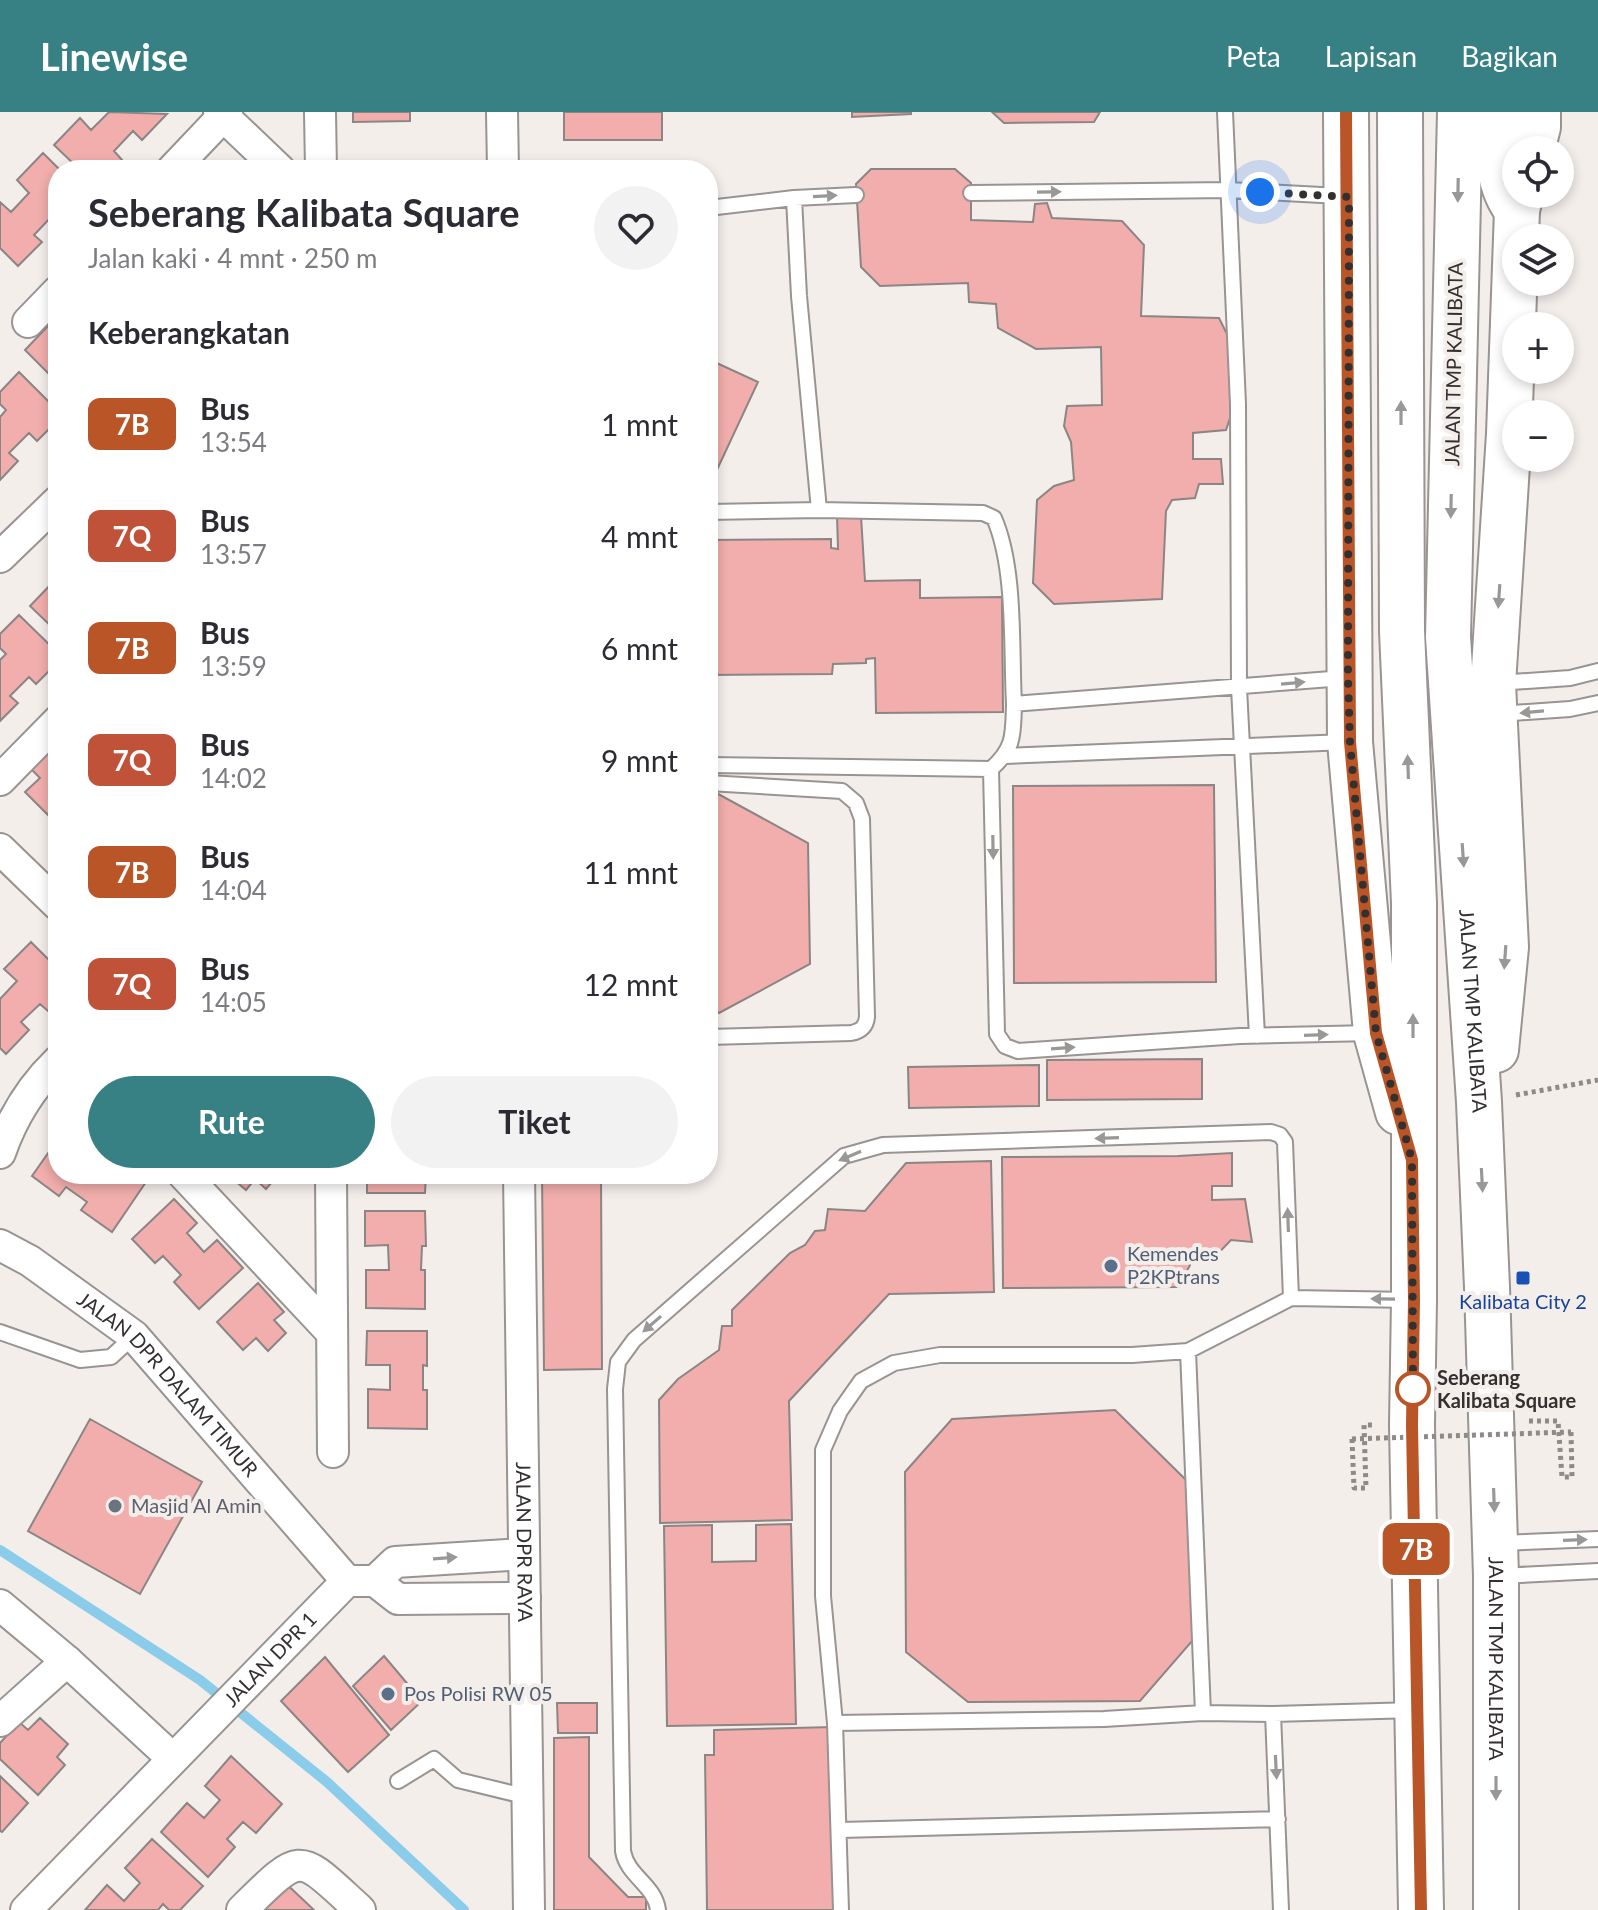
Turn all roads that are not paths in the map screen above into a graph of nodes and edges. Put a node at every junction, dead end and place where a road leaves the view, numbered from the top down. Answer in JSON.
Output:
{"nodes":[{"id":1,"x":320,"y":112,"type":"edge"},
{"id":2,"x":502,"y":112,"type":"edge"},
{"id":3,"x":1225,"y":112,"type":"edge"},
{"id":4,"x":1237,"y":112,"type":"edge"},
{"id":5,"x":1346,"y":112,"type":"edge"},
{"id":6,"x":1400,"y":112,"type":"edge"},
{"id":7,"x":1460,"y":112,"type":"edge"},
{"id":8,"x":1498,"y":112,"type":"edge"},
{"id":9,"x":1538,"y":112,"type":"edge"},
{"id":10,"x":223,"y":113,"type":"edge"},
{"id":11,"x":1536,"y":136,"type":"edge"},
{"id":12,"x":181,"y":160,"type":"edge"},
{"id":13,"x":270,"y":160,"type":"edge"},
{"id":14,"x":321,"y":160,"type":"edge"},
{"id":15,"x":503,"y":160,"type":"edge"},
{"id":16,"x":1502,"y":182,"type":"edge"},
{"id":17,"x":1228,"y":190,"type":"junction"},
{"id":18,"x":971,"y":193,"type":"dead end"},
{"id":19,"x":856,"y":195,"type":"dead end"},
{"id":20,"x":1349,"y":197,"type":"junction"},
{"id":21,"x":794,"y":198,"type":"junction"},
{"id":22,"x":718,"y":207,"type":"edge"},
{"id":23,"x":1519,"y":208,"type":"edge"},
{"id":24,"x":48,"y":301,"type":"edge"},
{"id":25,"x":28,"y":322,"type":"dead end"},
{"id":26,"x":819,"y":510,"type":"junction"},
{"id":27,"x":48,"y":511,"type":"edge"},
{"id":28,"x":718,"y":512,"type":"edge"},
{"id":29,"x":0,"y":557,"type":"edge"},
{"id":30,"x":1598,"y":671,"type":"edge"},
{"id":31,"x":1348,"y":677,"type":"junction"},
{"id":32,"x":1239,"y":688,"type":"junction"},
{"id":33,"x":1493,"y":699,"type":"junction"},
{"id":34,"x":1598,"y":703,"type":"edge"},
{"id":35,"x":1014,"y":704,"type":"junction"},
{"id":36,"x":48,"y":731,"type":"edge"},
{"id":37,"x":1350,"y":742,"type":"junction"},
{"id":38,"x":1242,"y":746,"type":"junction"},
{"id":39,"x":1005,"y":756,"type":"junction"},
{"id":40,"x":718,"y":765,"type":"edge"},
{"id":41,"x":991,"y":769,"type":"junction"},
{"id":42,"x":0,"y":780,"type":"edge"},
{"id":43,"x":718,"y":784,"type":"edge"},
{"id":44,"x":0,"y":849,"type":"edge"},
{"id":45,"x":48,"y":895,"type":"edge"},
{"id":46,"x":1376,"y":1033,"type":"junction"},
{"id":47,"x":1257,"y":1036,"type":"junction"},
{"id":48,"x":718,"y":1037,"type":"edge"},
{"id":49,"x":48,"y":1079,"type":"edge"},
{"id":50,"x":1479,"y":1102,"type":"junction"},
{"id":51,"x":0,"y":1153,"type":"edge"},
{"id":52,"x":1412,"y":1160,"type":"junction"},
{"id":53,"x":192,"y":1184,"type":"edge"},
{"id":54,"x":331,"y":1184,"type":"edge"},
{"id":55,"x":519,"y":1184,"type":"edge"},
{"id":56,"x":0,"y":1245,"type":"edge"},
{"id":57,"x":1291,"y":1298,"type":"junction"},
{"id":58,"x":1414,"y":1300,"type":"junction"},
{"id":59,"x":0,"y":1332,"type":"edge"},
{"id":60,"x":332,"y":1333,"type":"junction"},
{"id":61,"x":134,"y":1336,"type":"junction"},
{"id":62,"x":1188,"y":1351,"type":"junction"},
{"id":63,"x":333,"y":1452,"type":"dead end"},
{"id":64,"x":1598,"y":1539,"type":"edge"},
{"id":65,"x":524,"y":1554,"type":"junction"},
{"id":66,"x":1496,"y":1560,"type":"junction"},
{"id":67,"x":1598,"y":1571,"type":"edge"},
{"id":68,"x":361,"y":1581,"type":"junction"},
{"id":69,"x":525,"y":1598,"type":"junction"},
{"id":70,"x":0,"y":1605,"type":"edge"},
{"id":71,"x":67,"y":1661,"type":"junction"},
{"id":72,"x":1419,"y":1710,"type":"junction"},
{"id":73,"x":1203,"y":1713,"type":"junction"},
{"id":74,"x":1273,"y":1714,"type":"junction"},
{"id":75,"x":0,"y":1721,"type":"edge"},
{"id":76,"x":835,"y":1723,"type":"junction"},
{"id":77,"x":172,"y":1758,"type":"junction"},
{"id":78,"x":398,"y":1781,"type":"dead end"},
{"id":79,"x":528,"y":1797,"type":"junction"},
{"id":80,"x":1278,"y":1819,"type":"junction"},
{"id":81,"x":840,"y":1830,"type":"junction"},
{"id":82,"x":529,"y":1908,"type":"edge"},
{"id":83,"x":26,"y":1910,"type":"edge"},
{"id":84,"x":242,"y":1910,"type":"edge"},
{"id":85,"x":360,"y":1910,"type":"edge"},
{"id":86,"x":658,"y":1910,"type":"edge"},
{"id":87,"x":841,"y":1910,"type":"edge"},
{"id":88,"x":1281,"y":1910,"type":"edge"},
{"id":89,"x":1421,"y":1910,"type":"edge"},
{"id":90,"x":1496,"y":1910,"type":"edge"}],
"edges":[{"from":1,"to":14,"type":"street"},
{"from":2,"to":15,"type":"street"},
{"from":3,"to":4,"type":"lane"},
{"from":3,"to":17,"type":"lane"},
{"from":5,"to":20,"type":"main road"},
{"from":52,"to":6,"type":"main road","one_way":true},
{"from":7,"to":50,"type":"main road","name":"JALAN TMP KALIBATA","one_way":true},
{"from":8,"to":16,"type":"main road"},
{"from":9,"to":11,"type":"main road"},
{"from":10,"to":12,"type":"street"},
{"from":10,"to":13,"type":"street"},
{"from":18,"to":17,"type":"lane","one_way":true},
{"from":17,"to":20,"type":"lane"},
{"from":17,"to":32,"type":"lane"},
{"from":21,"to":19,"type":"lane","one_way":true},
{"from":20,"to":31,"type":"main road"},
{"from":21,"to":22,"type":"lane"},
{"from":21,"to":26,"type":"lane"},
{"from":23,"to":33,"type":"main road","one_way":true},
{"from":24,"to":25,"type":"street"},
{"from":26,"to":28,"type":"lane"},
{"from":26,"to":35,"type":"lane"},
{"from":27,"to":29,"type":"street"},
{"from":30,"to":33,"type":"lane"},
{"from":32,"to":31,"type":"lane","one_way":true},
{"from":31,"to":37,"type":"main road"},
{"from":32,"to":35,"type":"lane"},
{"from":32,"to":38,"type":"lane"},
{"from":34,"to":33,"type":"lane","one_way":true},
{"from":33,"to":50,"type":"main road","one_way":true},
{"from":35,"to":39,"type":"lane"},
{"from":36,"to":42,"type":"street"},
{"from":37,"to":38,"type":"lane"},
{"from":37,"to":46,"type":"main road"},
{"from":38,"to":39,"type":"lane"},
{"from":38,"to":47,"type":"lane"},
{"from":39,"to":41,"type":"lane"},
{"from":40,"to":41,"type":"lane"},
{"from":41,"to":47,"type":"lane","one_way":true},
{"from":43,"to":48,"type":"lane"},
{"from":44,"to":45,"type":"street"},
{"from":47,"to":46,"type":"lane","one_way":true},
{"from":46,"to":52,"type":"main road"},
{"from":49,"to":51,"type":"street"},
{"from":50,"to":66,"type":"main road","name":"JALAN TMP KALIBATA","one_way":true},
{"from":52,"to":58,"type":"main road"},
{"from":53,"to":60,"type":"street"},
{"from":54,"to":60,"type":"street"},
{"from":55,"to":65,"type":"street","name":"JALAN DPR RAYA"},
{"from":56,"to":61,"type":"street","name":"JALAN DPR DALAM TIMUR"},
{"from":58,"to":57,"type":"lane","one_way":true},
{"from":57,"to":62,"type":"lane"},
{"from":57,"to":86,"type":"lane","one_way":true},
{"from":58,"to":72,"type":"main road"},
{"from":59,"to":61,"type":"lane"},
{"from":60,"to":63,"type":"street"},
{"from":61,"to":68,"type":"street","name":"JALAN DPR DALAM TIMUR"},
{"from":62,"to":73,"type":"lane"},
{"from":62,"to":76,"type":"lane"},
{"from":66,"to":64,"type":"lane","one_way":true},
{"from":68,"to":65,"type":"street","name":"JALAN DPR 1","one_way":true},
{"from":65,"to":69,"type":"street","name":"JALAN DPR RAYA"},
{"from":66,"to":67,"type":"lane"},
{"from":66,"to":90,"type":"main road","name":"JALAN TMP KALIBATA","one_way":true},
{"from":68,"to":69,"type":"street"},
{"from":68,"to":77,"type":"street","name":"JALAN DPR 1"},
{"from":69,"to":79,"type":"street","name":"JALAN DPR RAYA"},
{"from":70,"to":71,"type":"street"},
{"from":71,"to":75,"type":"street"},
{"from":71,"to":77,"type":"street"},
{"from":72,"to":74,"type":"lane"},
{"from":72,"to":89,"type":"main road"},
{"from":73,"to":74,"type":"lane"},
{"from":73,"to":76,"type":"lane"},
{"from":74,"to":80,"type":"lane","one_way":true},
{"from":76,"to":81,"type":"lane"},
{"from":77,"to":83,"type":"street","name":"JALAN DPR 1"},
{"from":78,"to":79,"type":"lane"},
{"from":79,"to":82,"type":"street","name":"JALAN DPR RAYA"},
{"from":80,"to":81,"type":"lane"},
{"from":80,"to":88,"type":"lane"},
{"from":81,"to":87,"type":"lane"},
{"from":84,"to":85,"type":"street"}]}
